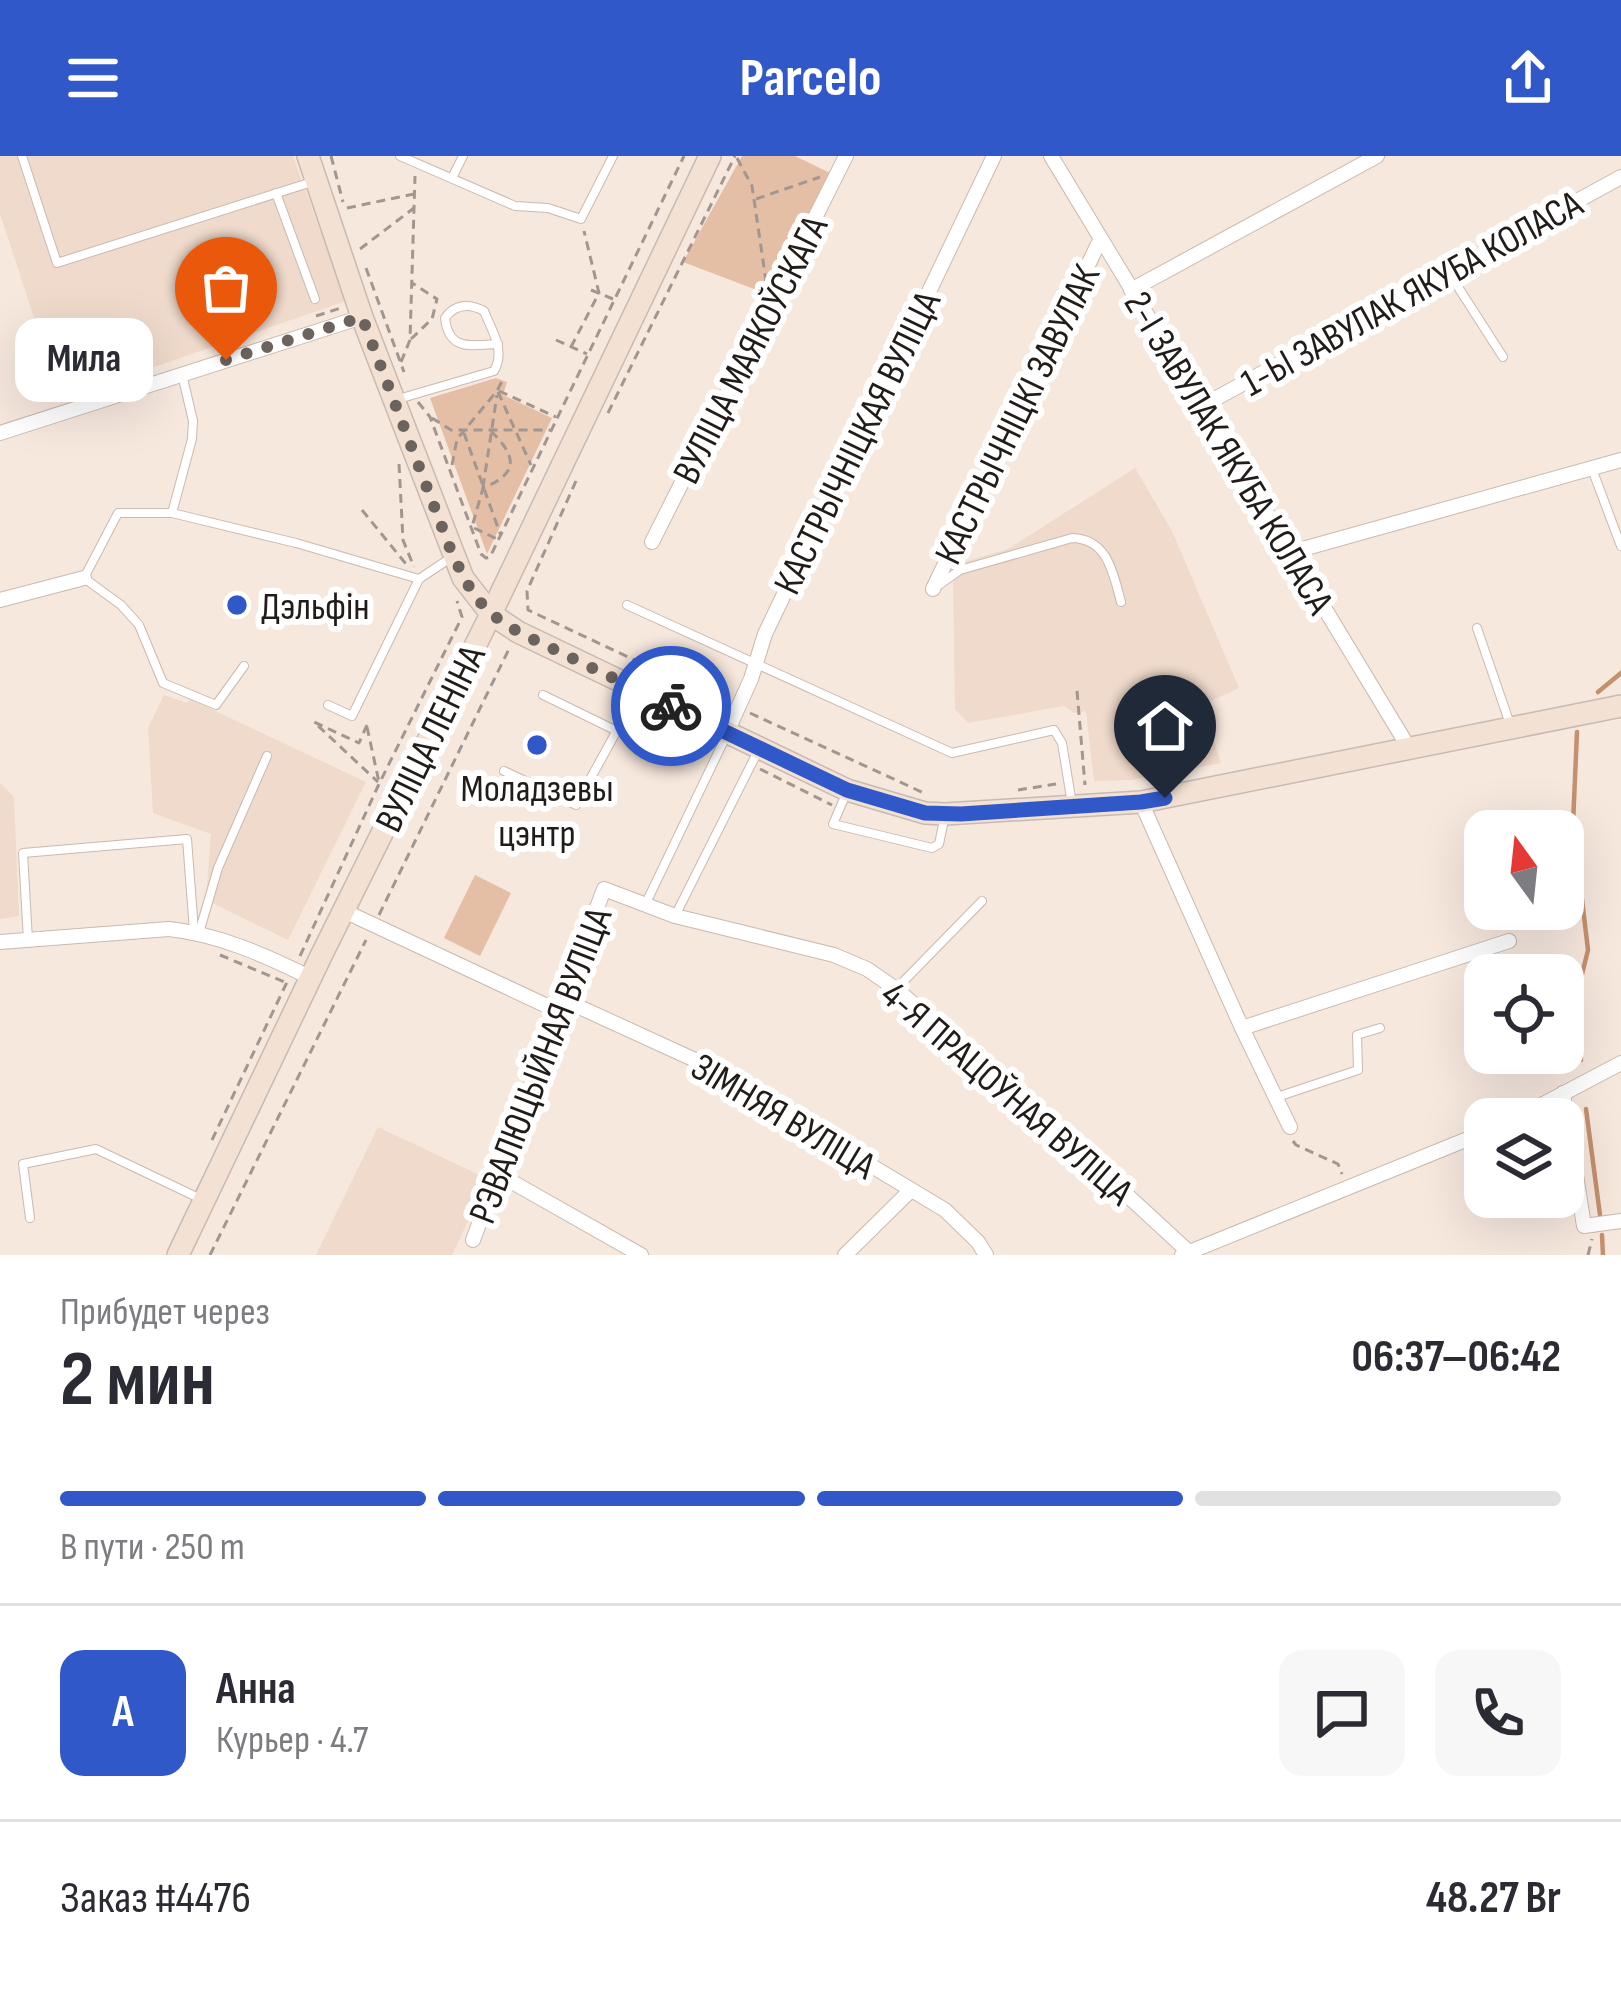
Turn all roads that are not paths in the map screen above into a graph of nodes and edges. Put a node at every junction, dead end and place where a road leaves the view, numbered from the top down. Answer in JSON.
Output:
{"nodes":[{"id":1,"x":22,"y":156,"type":"edge"},
{"id":2,"x":308,"y":156,"type":"edge"},
{"id":3,"x":400,"y":156,"type":"edge"},
{"id":4,"x":463,"y":156,"type":"edge"},
{"id":5,"x":613,"y":156,"type":"edge"},
{"id":6,"x":710,"y":156,"type":"edge"},
{"id":7,"x":994,"y":156,"type":"edge"},
{"id":8,"x":1051,"y":156,"type":"edge"},
{"id":9,"x":1377,"y":156,"type":"edge"},
{"id":10,"x":842,"y":163,"type":"edge"},
{"id":11,"x":1621,"y":177,"type":"edge"},
{"id":12,"x":452,"y":178,"type":"junction"},
{"id":13,"x":317,"y":180,"type":"junction"},
{"id":14,"x":276,"y":193,"type":"junction"},
{"id":15,"x":1100,"y":240,"type":"junction"},
{"id":16,"x":1449,"y":272,"type":"junction"},
{"id":17,"x":1130,"y":290,"type":"junction"},
{"id":18,"x":315,"y":299,"type":"dead end"},
{"id":19,"x":362,"y":317,"type":"junction"},
{"id":20,"x":498,"y":344,"type":"junction"},
{"id":21,"x":1503,"y":357,"type":"dead end"},
{"id":22,"x":182,"y":373,"type":"junction"},
{"id":23,"x":403,"y":398,"type":"junction"},
{"id":24,"x":1202,"y":406,"type":"junction"},
{"id":25,"x":0,"y":433,"type":"edge"},
{"id":26,"x":1621,"y":460,"type":"edge"},
{"id":27,"x":1592,"y":469,"type":"junction"},
{"id":28,"x":172,"y":513,"type":"junction"},
{"id":29,"x":652,"y":542,"type":"dead end"},
{"id":30,"x":1621,"y":546,"type":"edge"},
{"id":31,"x":1292,"y":552,"type":"junction"},
{"id":32,"x":453,"y":556,"type":"junction"},
{"id":33,"x":84,"y":578,"type":"junction"},
{"id":34,"x":419,"y":579,"type":"junction"},
{"id":35,"x":933,"y":589,"type":"joint"},
{"id":36,"x":0,"y":600,"type":"edge"},
{"id":37,"x":1121,"y":602,"type":"dead end"},
{"id":38,"x":627,"y":605,"type":"dead end"},
{"id":39,"x":491,"y":614,"type":"junction"},
{"id":40,"x":1477,"y":628,"type":"dead end"},
{"id":41,"x":757,"y":663,"type":"junction"},
{"id":42,"x":244,"y":666,"type":"dead end"},
{"id":43,"x":638,"y":691,"type":"junction"},
{"id":44,"x":543,"y":695,"type":"dead end"},
{"id":45,"x":328,"y":705,"type":"dead end"},
{"id":46,"x":1621,"y":706,"type":"edge"},
{"id":47,"x":1511,"y":728,"type":"junction"},
{"id":48,"x":616,"y":731,"type":"junction"},
{"id":49,"x":727,"y":732,"type":"junction"},
{"id":50,"x":760,"y":747,"type":"junction"},
{"id":51,"x":1409,"y":748,"type":"junction"},
{"id":52,"x":267,"y":756,"type":"dead end"},
{"id":53,"x":504,"y":771,"type":"dead end"},
{"id":54,"x":847,"y":790,"type":"junction"},
{"id":55,"x":1141,"y":802,"type":"junction"},
{"id":56,"x":1072,"y":806,"type":"junction"},
{"id":57,"x":945,"y":814,"type":"junction"},
{"id":58,"x":604,"y":889,"type":"joint"},
{"id":59,"x":982,"y":901,"type":"dead end"},
{"id":60,"x":646,"y":903,"type":"junction"},
{"id":61,"x":344,"y":910,"type":"junction"},
{"id":62,"x":675,"y":916,"type":"junction"},
{"id":63,"x":196,"y":932,"type":"junction"},
{"id":64,"x":28,"y":941,"type":"junction"},
{"id":65,"x":1509,"y":941,"type":"dead end"},
{"id":66,"x":0,"y":943,"type":"edge"},
{"id":67,"x":297,"y":977,"type":"junction"},
{"id":68,"x":896,"y":989,"type":"junction"},
{"id":69,"x":562,"y":1006,"type":"junction"},
{"id":70,"x":1242,"y":1028,"type":"junction"},
{"id":71,"x":1380,"y":1028,"type":"dead end"},
{"id":72,"x":1621,"y":1063,"type":"edge"},
{"id":73,"x":1563,"y":1093,"type":"junction"},
{"id":74,"x":1276,"y":1097,"type":"junction"},
{"id":75,"x":1554,"y":1098,"type":"edge"},
{"id":76,"x":1290,"y":1127,"type":"road end"},
{"id":77,"x":1464,"y":1140,"type":"edge"},
{"id":78,"x":498,"y":1174,"type":"junction"},
{"id":79,"x":911,"y":1190,"type":"junction"},
{"id":80,"x":204,"y":1201,"type":"junction"},
{"id":81,"x":30,"y":1219,"type":"dead end"},
{"id":82,"x":1621,"y":1222,"type":"edge"},
{"id":83,"x":473,"y":1240,"type":"dead end"},
{"id":84,"x":1187,"y":1254,"type":"edge"},
{"id":85,"x":178,"y":1255,"type":"edge"},
{"id":86,"x":641,"y":1255,"type":"edge"},
{"id":87,"x":845,"y":1255,"type":"edge"},
{"id":88,"x":986,"y":1255,"type":"edge"}],
"edges":[{"from":1,"to":14,"type":"lane"},
{"from":2,"to":13,"type":"main road"},
{"from":3,"to":12,"type":"lane"},
{"from":4,"to":12,"type":"lane"},
{"from":5,"to":12,"type":"lane"},
{"from":6,"to":39,"type":"main road","name":"ВУЛІЦА ЛЕНІНА"},
{"from":7,"to":41,"type":"street","name":"КАСТРЫЧНІЦКАЯ ВУЛІЦА"},
{"from":8,"to":15,"type":"street","name":"2-І ЗАВУЛАК ЯКУБА КОЛАСА"},
{"from":9,"to":17,"type":"street"},
{"from":10,"to":29,"type":"street","name":"ВУЛІЦА МАЯКОЎСКАГА"},
{"from":11,"to":16,"type":"street","name":"1-Ы ЗАВУЛАК ЯКУБА КОЛАСА"},
{"from":13,"to":14,"type":"lane"},
{"from":13,"to":19,"type":"main road"},
{"from":14,"to":18,"type":"lane"},
{"from":15,"to":17,"type":"street","name":"2-І ЗАВУЛАК ЯКУБА КОЛАСА"},
{"from":15,"to":35,"type":"street","name":"КАСТРЫЧНІЦКІ ЗАВУЛАК"},
{"from":16,"to":21,"type":"lane"},
{"from":16,"to":24,"type":"street","name":"1-Ы ЗАВУЛАК ЯКУБА КОЛАСА"},
{"from":17,"to":24,"type":"street","name":"2-І ЗАВУЛАК ЯКУБА КОЛАСА"},
{"from":19,"to":22,"type":"street"},
{"from":19,"to":23,"type":"main road"},
{"from":20,"to":20,"type":"lane"},
{"from":20,"to":23,"type":"lane"},
{"from":22,"to":25,"type":"street"},
{"from":22,"to":28,"type":"lane"},
{"from":23,"to":32,"type":"main road"},
{"from":24,"to":31,"type":"street","name":"2-І ЗАВУЛАК ЯКУБА КОЛАСА"},
{"from":26,"to":27,"type":"street"},
{"from":27,"to":30,"type":"lane"},
{"from":27,"to":31,"type":"street"},
{"from":28,"to":33,"type":"lane"},
{"from":28,"to":34,"type":"lane"},
{"from":31,"to":51,"type":"street","name":"2-І ЗАВУЛАК ЯКУБА КОЛАСА"},
{"from":32,"to":34,"type":"lane"},
{"from":32,"to":39,"type":"main road"},
{"from":33,"to":36,"type":"street"},
{"from":33,"to":42,"type":"lane"},
{"from":34,"to":45,"type":"lane"},
{"from":35,"to":37,"type":"lane"},
{"from":38,"to":41,"type":"lane"},
{"from":39,"to":43,"type":"main road"},
{"from":39,"to":61,"type":"main road","name":"ВУЛІЦА ЛЕНІНА"},
{"from":40,"to":47,"type":"lane"},
{"from":41,"to":49,"type":"street","name":"КАСТРЫЧНІЦКАЯ ВУЛІЦА"},
{"from":41,"to":56,"type":"lane"},
{"from":43,"to":48,"type":"lane"},
{"from":43,"to":49,"type":"main road"},
{"from":44,"to":48,"type":"lane"},
{"from":46,"to":47,"type":"main road"},
{"from":47,"to":51,"type":"main road"},
{"from":48,"to":53,"type":"lane"},
{"from":49,"to":50,"type":"main road"},
{"from":49,"to":60,"type":"lane"},
{"from":50,"to":54,"type":"main road"},
{"from":50,"to":62,"type":"lane"},
{"from":51,"to":55,"type":"main road"},
{"from":52,"to":63,"type":"lane"},
{"from":54,"to":57,"type":"main road"},
{"from":54,"to":57,"type":"lane"},
{"from":55,"to":56,"type":"main road"},
{"from":55,"to":70,"type":"street"},
{"from":56,"to":57,"type":"main road"},
{"from":58,"to":60,"type":"street","name":"4-Я ПРАЦОЎНАЯ ВУЛІЦА"},
{"from":58,"to":69,"type":"street","name":"РЭВАЛЮЦЫЙНАЯ ВУЛІЦА"},
{"from":59,"to":68,"type":"lane"},
{"from":60,"to":62,"type":"street","name":"4-Я ПРАЦОЎНАЯ ВУЛІЦА"},
{"from":61,"to":67,"type":"main road","name":"ВУЛІЦА ЛЕНІНА"},
{"from":61,"to":69,"type":"street","name":"ЗІМНЯЯ ВУЛІЦА"},
{"from":62,"to":68,"type":"street","name":"4-Я ПРАЦОЎНАЯ ВУЛІЦА"},
{"from":63,"to":64,"type":"street"},
{"from":63,"to":64,"type":"lane"},
{"from":63,"to":67,"type":"street"},
{"from":64,"to":66,"type":"street"},
{"from":65,"to":70,"type":"street"},
{"from":67,"to":80,"type":"main road","name":"ВУЛІЦА ЛЕНІНА"},
{"from":68,"to":84,"type":"street","name":"4-Я ПРАЦОЎНАЯ ВУЛІЦА"},
{"from":69,"to":78,"type":"street","name":"РЭВАЛЮЦЫЙНАЯ ВУЛІЦА"},
{"from":69,"to":79,"type":"street","name":"ЗІМНЯЯ ВУЛІЦА"},
{"from":70,"to":74,"type":"street"},
{"from":71,"to":74,"type":"lane"},
{"from":72,"to":73,"type":"street"},
{"from":73,"to":75,"type":"street"},
{"from":73,"to":82,"type":"street"},
{"from":74,"to":76,"type":"street"},
{"from":77,"to":84,"type":"street"},
{"from":78,"to":83,"type":"street","name":"РЭВАЛЮЦЫЙНАЯ ВУЛІЦА"},
{"from":78,"to":86,"type":"street"},
{"from":79,"to":87,"type":"street"},
{"from":79,"to":88,"type":"street","name":"ЗІМНЯЯ ВУЛІЦА"},
{"from":80,"to":81,"type":"lane"},
{"from":80,"to":85,"type":"main road","name":"ВУЛІЦА ЛЕНІНА"}]}
